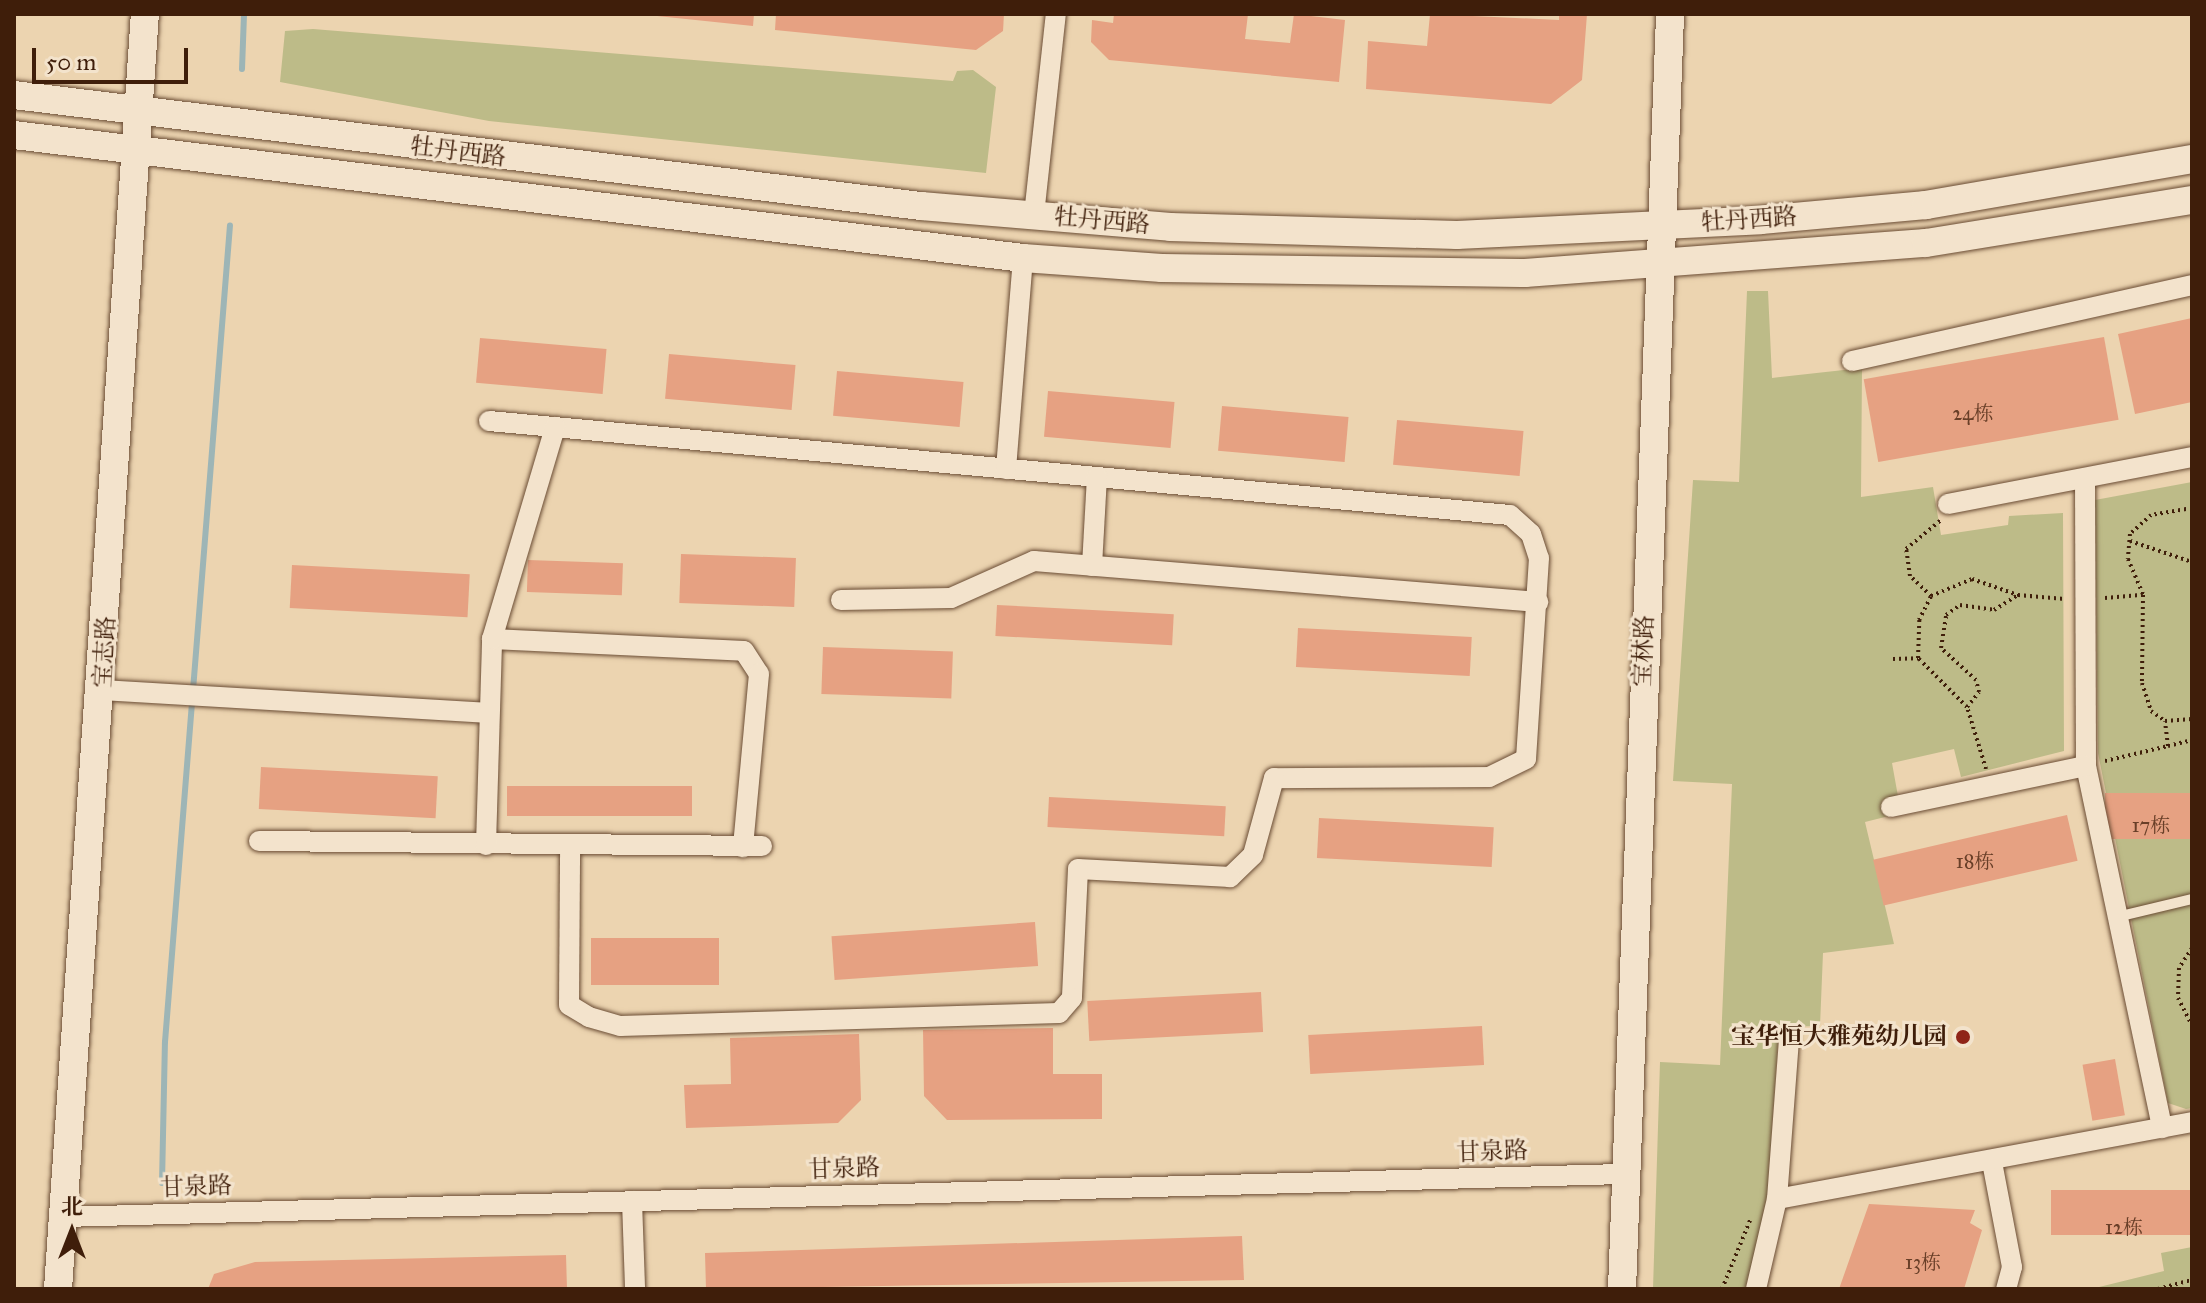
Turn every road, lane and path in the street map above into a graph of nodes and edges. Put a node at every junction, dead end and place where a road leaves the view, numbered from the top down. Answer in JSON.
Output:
{"nodes":[{"id":1,"x":145,"y":14,"type":"edge"},
{"id":2,"x":1056,"y":14,"type":"edge"},
{"id":3,"x":1670,"y":14,"type":"edge"},
{"id":4,"x":14,"y":95,"type":"edge"},
{"id":5,"x":136,"y":110,"type":"junction"},
{"id":6,"x":14,"y":135,"type":"edge"},
{"id":7,"x":134,"y":148,"type":"junction"},
{"id":8,"x":2192,"y":159,"type":"edge"},
{"id":9,"x":2192,"y":200,"type":"edge"},
{"id":10,"x":1034,"y":215,"type":"junction"},
{"id":11,"x":1659,"y":226,"type":"junction"},
{"id":12,"x":1023,"y":258,"type":"junction"},
{"id":13,"x":1657,"y":263,"type":"junction"},
{"id":14,"x":2192,"y":285,"type":"edge"},
{"id":15,"x":1852,"y":361,"type":"dead end"},
{"id":16,"x":489,"y":421,"type":"dead end"},
{"id":17,"x":555,"y":427,"type":"junction"},
{"id":18,"x":2192,"y":457,"type":"edge"},
{"id":19,"x":1006,"y":469,"type":"junction"},
{"id":20,"x":1097,"y":477,"type":"junction"},
{"id":21,"x":2085,"y":480,"type":"junction"},
{"id":22,"x":1948,"y":504,"type":"joint"},
{"id":23,"x":2192,"y":508,"type":"edge"},
{"id":24,"x":2130,"y":541,"type":"junction"},
{"id":25,"x":2192,"y":562,"type":"edge"},
{"id":26,"x":1092,"y":566,"type":"junction"},
{"id":27,"x":2018,"y":595,"type":"junction"},
{"id":28,"x":2143,"y":595,"type":"junction"},
{"id":29,"x":1931,"y":596,"type":"junction"},
{"id":30,"x":2085,"y":599,"type":"junction"},
{"id":31,"x":841,"y":600,"type":"dead end"},
{"id":32,"x":1538,"y":602,"type":"junction"},
{"id":33,"x":492,"y":639,"type":"junction"},
{"id":34,"x":1918,"y":658,"type":"junction"},
{"id":35,"x":1893,"y":659,"type":"dead end"},
{"id":36,"x":103,"y":690,"type":"junction"},
{"id":37,"x":1967,"y":707,"type":"junction"},
{"id":38,"x":488,"y":713,"type":"junction"},
{"id":39,"x":2192,"y":719,"type":"edge"},
{"id":40,"x":2165,"y":721,"type":"junction"},
{"id":41,"x":2192,"y":740,"type":"edge"},
{"id":42,"x":2168,"y":746,"type":"junction"},
{"id":43,"x":2086,"y":766,"type":"junction"},
{"id":44,"x":1990,"y":786,"type":"junction"},
{"id":45,"x":1891,"y":807,"type":"dead end"},
{"id":46,"x":259,"y":841,"type":"dead end"},
{"id":47,"x":486,"y":845,"type":"junction"},
{"id":48,"x":570,"y":847,"type":"junction"},
{"id":49,"x":2192,"y":899,"type":"edge"},
{"id":50,"x":2117,"y":917,"type":"junction"},
{"id":51,"x":2192,"y":948,"type":"edge"},
{"id":52,"x":2192,"y":1026,"type":"edge"},
{"id":53,"x":1789,"y":1038,"type":"dead end"},
{"id":54,"x":2192,"y":1122,"type":"edge"},
{"id":55,"x":2162,"y":1128,"type":"junction"},
{"id":56,"x":1992,"y":1162,"type":"junction"},
{"id":57,"x":1626,"y":1174,"type":"junction"},
{"id":58,"x":1777,"y":1199,"type":"junction"},
{"id":59,"x":632,"y":1201,"type":"junction"},
{"id":60,"x":63,"y":1217,"type":"junction"},
{"id":61,"x":2011,"y":1265,"type":"junction"},
{"id":62,"x":2192,"y":1280,"type":"edge"},
{"id":63,"x":2173,"y":1287,"type":"edge"},
{"id":64,"x":58,"y":1289,"type":"edge"},
{"id":65,"x":635,"y":1289,"type":"edge"},
{"id":66,"x":1622,"y":1289,"type":"edge"},
{"id":67,"x":1722,"y":1289,"type":"edge"},
{"id":68,"x":1756,"y":1289,"type":"edge"},
{"id":69,"x":2006,"y":1289,"type":"edge"},
{"id":70,"x":2021,"y":1289,"type":"edge"},
{"id":71,"x":2158,"y":1289,"type":"edge"}],
"edges":[{"from":1,"to":5,"type":"street","name":"宝志路"},
{"from":2,"to":10,"type":"street"},
{"from":3,"to":11,"type":"street","name":"宝林路"},
{"from":4,"to":5,"type":"street","name":"牡丹西路"},
{"from":5,"to":7,"type":"street","name":"宝志路"},
{"from":5,"to":10,"type":"street","name":"牡丹西路"},
{"from":6,"to":7,"type":"street","name":"牡丹西路"},
{"from":7,"to":12,"type":"street","name":"牡丹西路"},
{"from":7,"to":36,"type":"street","name":"宝志路"},
{"from":8,"to":11,"type":"street","name":"牡丹西路"},
{"from":9,"to":13,"type":"street","name":"牡丹西路"},
{"from":10,"to":11,"type":"street","name":"牡丹西路"},
{"from":11,"to":13,"type":"street","name":"宝林路"},
{"from":12,"to":13,"type":"street","name":"牡丹西路"},
{"from":12,"to":19,"type":"street"},
{"from":13,"to":57,"type":"street","name":"宝林路"},
{"from":14,"to":15,"type":"street"},
{"from":16,"to":17,"type":"street"},
{"from":17,"to":19,"type":"street"},
{"from":17,"to":33,"type":"street"},
{"from":18,"to":21,"type":"street"},
{"from":19,"to":20,"type":"street"},
{"from":20,"to":26,"type":"street"},
{"from":20,"to":32,"type":"street"},
{"from":21,"to":22,"type":"street"},
{"from":21,"to":30,"type":"street"},
{"from":22,"to":29,"type":"path"},
{"from":23,"to":24,"type":"path"},
{"from":24,"to":25,"type":"path"},
{"from":24,"to":28,"type":"path"},
{"from":26,"to":31,"type":"street"},
{"from":26,"to":32,"type":"street"},
{"from":27,"to":29,"type":"path"},
{"from":27,"to":30,"type":"path"},
{"from":27,"to":37,"type":"path"},
{"from":28,"to":30,"type":"path"},
{"from":28,"to":40,"type":"path"},
{"from":29,"to":34,"type":"path"},
{"from":30,"to":43,"type":"street"},
{"from":32,"to":48,"type":"street"},
{"from":33,"to":38,"type":"street"},
{"from":33,"to":48,"type":"street"},
{"from":34,"to":35,"type":"path"},
{"from":34,"to":37,"type":"path"},
{"from":36,"to":38,"type":"street"},
{"from":36,"to":60,"type":"street","name":"宝志路"},
{"from":37,"to":44,"type":"path"},
{"from":38,"to":47,"type":"street"},
{"from":39,"to":40,"type":"path"},
{"from":40,"to":42,"type":"path"},
{"from":41,"to":42,"type":"path"},
{"from":42,"to":43,"type":"path"},
{"from":43,"to":44,"type":"street"},
{"from":43,"to":50,"type":"street"},
{"from":44,"to":45,"type":"street"},
{"from":46,"to":47,"type":"street"},
{"from":47,"to":48,"type":"street"},
{"from":49,"to":50,"type":"lane"},
{"from":50,"to":55,"type":"street"},
{"from":51,"to":52,"type":"path"},
{"from":53,"to":58,"type":"street"},
{"from":54,"to":55,"type":"street"},
{"from":55,"to":56,"type":"street"},
{"from":56,"to":58,"type":"street"},
{"from":56,"to":61,"type":"street"},
{"from":57,"to":59,"type":"street","name":"甘泉路"},
{"from":57,"to":66,"type":"street","name":"宝林路"},
{"from":58,"to":67,"type":"path"},
{"from":58,"to":68,"type":"street"},
{"from":59,"to":60,"type":"street","name":"甘泉路"},
{"from":59,"to":65,"type":"street"},
{"from":60,"to":64,"type":"street","name":"宝志路"},
{"from":61,"to":69,"type":"street"},
{"from":61,"to":70,"type":"lane"},
{"from":62,"to":63,"type":"path"},
{"from":63,"to":71,"type":"path"}]}
